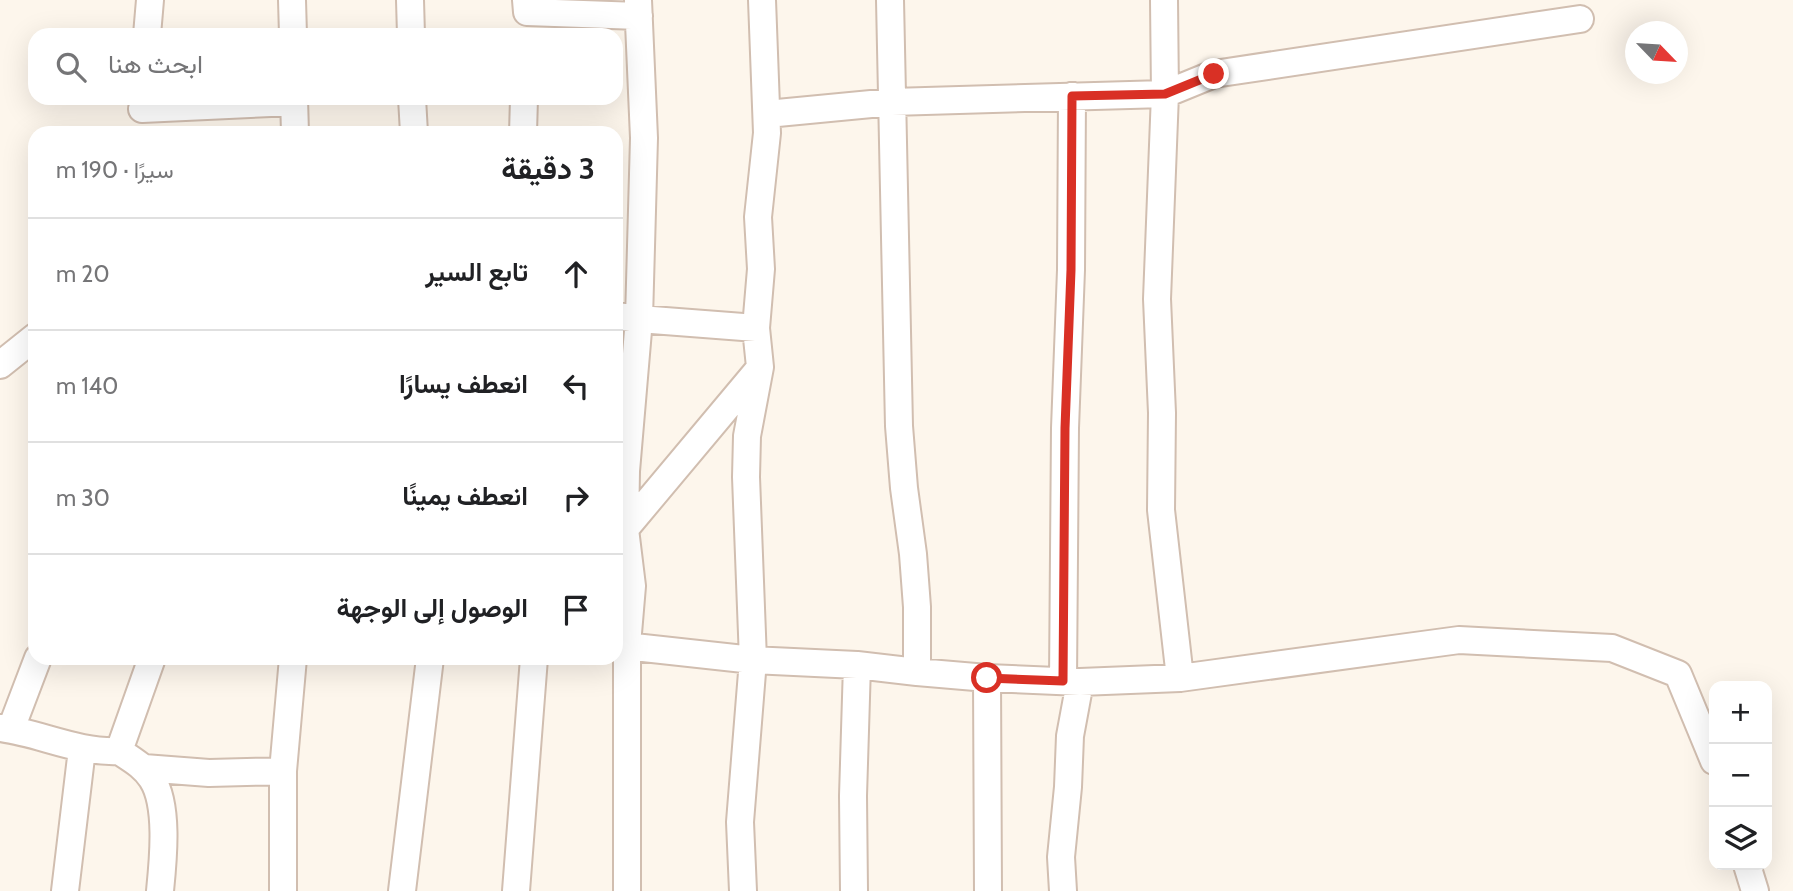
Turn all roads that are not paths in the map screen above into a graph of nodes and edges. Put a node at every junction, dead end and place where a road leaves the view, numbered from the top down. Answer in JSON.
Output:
{"nodes":[{"id":1,"x":149,"y":0,"type":"edge"},
{"id":2,"x":292,"y":0,"type":"edge"},
{"id":3,"x":410,"y":0,"type":"edge"},
{"id":4,"x":762,"y":0,"type":"edge"},
{"id":5,"x":891,"y":0,"type":"edge"},
{"id":6,"x":1164,"y":0,"type":"edge"},
{"id":7,"x":638,"y":8,"type":"edge"},
{"id":8,"x":526,"y":16,"type":"edge"},
{"id":9,"x":1580,"y":19,"type":"dead end"},
{"id":10,"x":147,"y":28,"type":"edge"},
{"id":11,"x":293,"y":28,"type":"edge"},
{"id":12,"x":411,"y":28,"type":"edge"},
{"id":13,"x":1165,"y":94,"type":"junction"},
{"id":14,"x":1072,"y":96,"type":"junction"},
{"id":15,"x":892,"y":102,"type":"junction"},
{"id":16,"x":239,"y":105,"type":"edge"},
{"id":17,"x":294,"y":105,"type":"edge"},
{"id":18,"x":412,"y":105,"type":"edge"},
{"id":19,"x":524,"y":105,"type":"edge"},
{"id":20,"x":141,"y":114,"type":"edge"},
{"id":21,"x":767,"y":114,"type":"junction"},
{"id":22,"x":295,"y":126,"type":"edge"},
{"id":23,"x":414,"y":126,"type":"edge"},
{"id":24,"x":523,"y":126,"type":"edge"},
{"id":25,"x":628,"y":317,"type":"edge"},
{"id":26,"x":756,"y":328,"type":"junction"},
{"id":27,"x":28,"y":343,"type":"edge"},
{"id":28,"x":0,"y":365,"type":"edge"},
{"id":29,"x":760,"y":367,"type":"junction"},
{"id":30,"x":623,"y":505,"type":"edge"},
{"id":31,"x":623,"y":526,"type":"edge"},
{"id":32,"x":623,"y":539,"type":"edge"},
{"id":33,"x":623,"y":634,"type":"edge"},
{"id":34,"x":623,"y":645,"type":"edge"},
{"id":35,"x":752,"y":660,"type":"junction"},
{"id":36,"x":35,"y":665,"type":"edge"},
{"id":37,"x":150,"y":665,"type":"edge"},
{"id":38,"x":292,"y":665,"type":"edge"},
{"id":39,"x":429,"y":665,"type":"edge"},
{"id":40,"x":533,"y":665,"type":"edge"},
{"id":41,"x":621,"y":665,"type":"edge"},
{"id":42,"x":857,"y":666,"type":"junction"},
{"id":43,"x":917,"y":672,"type":"junction"},
{"id":44,"x":987,"y":678,"type":"junction"},
{"id":45,"x":1180,"y":678,"type":"junction"},
{"id":46,"x":1071,"y":681,"type":"junction"},
{"id":47,"x":5,"y":728,"type":"edge"},
{"id":48,"x":82,"y":749,"type":"junction"},
{"id":49,"x":1709,"y":749,"type":"edge"},
{"id":50,"x":119,"y":751,"type":"junction"},
{"id":51,"x":144,"y":768,"type":"junction"},
{"id":52,"x":283,"y":771,"type":"junction"},
{"id":53,"x":1749,"y":870,"type":"edge"},
{"id":54,"x":65,"y":891,"type":"edge"},
{"id":55,"x":160,"y":891,"type":"edge"},
{"id":56,"x":283,"y":891,"type":"edge"},
{"id":57,"x":402,"y":891,"type":"edge"},
{"id":58,"x":516,"y":891,"type":"edge"},
{"id":59,"x":627,"y":891,"type":"edge"},
{"id":60,"x":743,"y":891,"type":"edge"},
{"id":61,"x":854,"y":891,"type":"edge"},
{"id":62,"x":988,"y":891,"type":"edge"},
{"id":63,"x":1063,"y":891,"type":"edge"},
{"id":64,"x":1755,"y":891,"type":"edge"}],
"edges":[{"from":1,"to":10,"type":"street"},
{"from":2,"to":11,"type":"street"},
{"from":3,"to":12,"type":"street"},
{"from":4,"to":21,"type":"street"},
{"from":5,"to":15,"type":"street"},
{"from":6,"to":13,"type":"street"},
{"from":7,"to":8,"type":"street"},
{"from":7,"to":25,"type":"street"},
{"from":9,"to":13,"type":"street"},
{"from":13,"to":14,"type":"street"},
{"from":13,"to":45,"type":"street"},
{"from":14,"to":15,"type":"street"},
{"from":14,"to":46,"type":"street"},
{"from":15,"to":21,"type":"street"},
{"from":15,"to":43,"type":"street"},
{"from":16,"to":20,"type":"street"},
{"from":17,"to":22,"type":"street"},
{"from":18,"to":23,"type":"street"},
{"from":19,"to":24,"type":"street"},
{"from":21,"to":26,"type":"street"},
{"from":25,"to":26,"type":"street"},
{"from":25,"to":30,"type":"street"},
{"from":26,"to":29,"type":"street"},
{"from":27,"to":28,"type":"street"},
{"from":29,"to":31,"type":"street"},
{"from":29,"to":35,"type":"street"},
{"from":32,"to":33,"type":"street"},
{"from":34,"to":35,"type":"street"},
{"from":35,"to":42,"type":"street"},
{"from":35,"to":60,"type":"street"},
{"from":36,"to":47,"type":"street"},
{"from":37,"to":50,"type":"street"},
{"from":38,"to":52,"type":"street"},
{"from":39,"to":57,"type":"street"},
{"from":40,"to":58,"type":"street"},
{"from":41,"to":59,"type":"street"},
{"from":42,"to":43,"type":"street"},
{"from":42,"to":61,"type":"street"},
{"from":43,"to":44,"type":"street"},
{"from":44,"to":46,"type":"street"},
{"from":44,"to":62,"type":"street"},
{"from":45,"to":46,"type":"street"},
{"from":45,"to":49,"type":"street"},
{"from":46,"to":63,"type":"street"},
{"from":47,"to":48,"type":"street"},
{"from":48,"to":50,"type":"street"},
{"from":48,"to":54,"type":"street"},
{"from":50,"to":51,"type":"street"},
{"from":51,"to":52,"type":"street"},
{"from":51,"to":55,"type":"street"},
{"from":52,"to":56,"type":"street"},
{"from":53,"to":64,"type":"street"}]}
